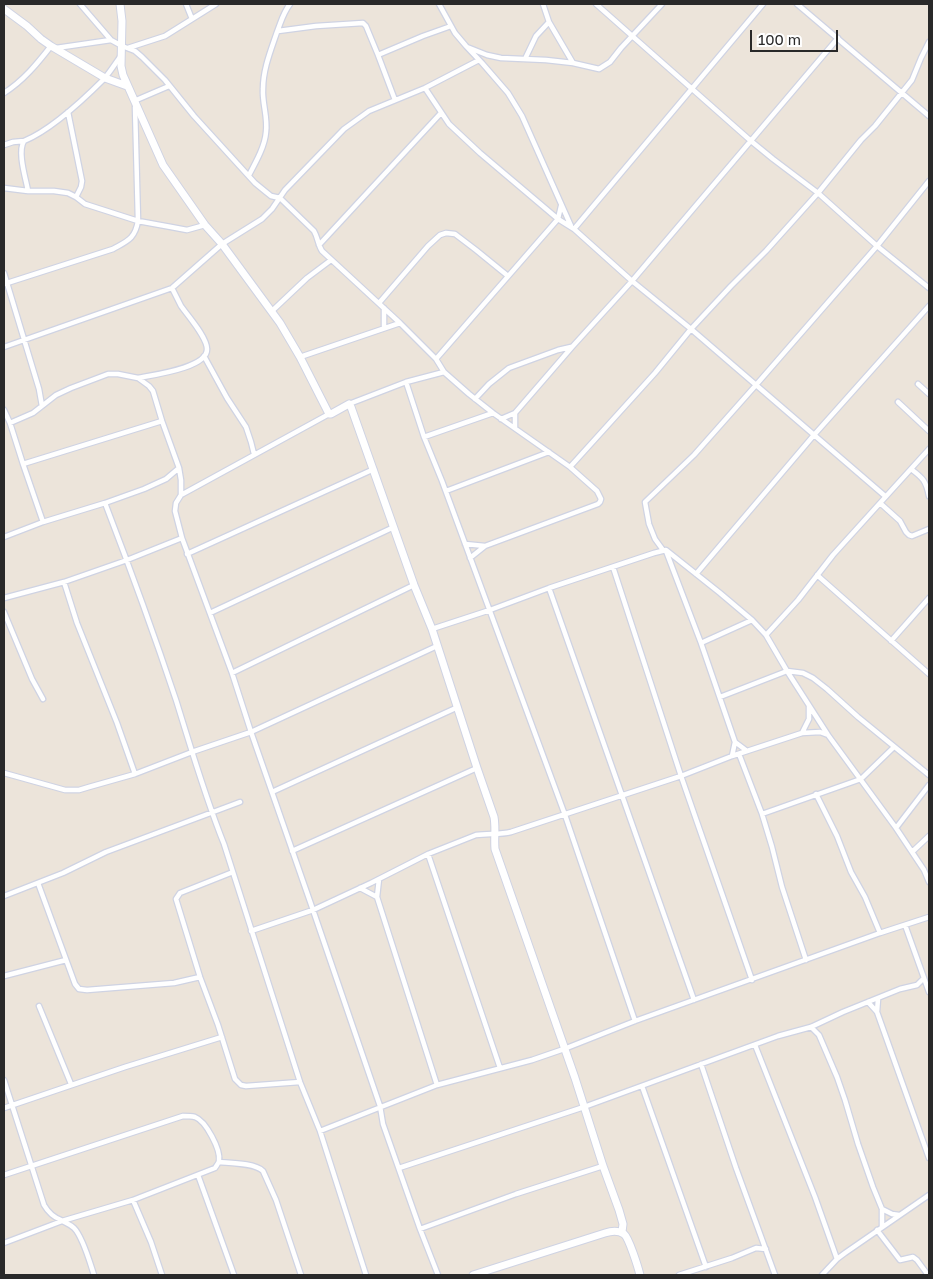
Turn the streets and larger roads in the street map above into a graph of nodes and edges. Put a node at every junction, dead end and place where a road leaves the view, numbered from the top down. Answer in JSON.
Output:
{"nodes":[{"id":1,"x":80,"y":4,"type":"edge"},
{"id":2,"x":120,"y":4,"type":"edge"},
{"id":3,"x":186,"y":4,"type":"edge"},
{"id":4,"x":216,"y":4,"type":"edge"},
{"id":5,"x":290,"y":4,"type":"edge"},
{"id":6,"x":439,"y":4,"type":"edge"},
{"id":7,"x":543,"y":4,"type":"edge"},
{"id":8,"x":596,"y":4,"type":"edge"},
{"id":9,"x":662,"y":4,"type":"edge"},
{"id":10,"x":763,"y":4,"type":"edge"},
{"id":11,"x":797,"y":4,"type":"edge"},
{"id":12,"x":4,"y":9,"type":"edge"},
{"id":13,"x":192,"y":19,"type":"junction"},
{"id":14,"x":549,"y":22,"type":"junction"},
{"id":15,"x":451,"y":26,"type":"junction"},
{"id":16,"x":278,"y":30,"type":"junction"},
{"id":17,"x":632,"y":36,"type":"junction"},
{"id":18,"x":838,"y":38,"type":"junction"},
{"id":19,"x":112,"y":40,"type":"junction"},
{"id":20,"x":929,"y":42,"type":"edge"},
{"id":21,"x":466,"y":46,"type":"junction"},
{"id":22,"x":53,"y":47,"type":"junction"},
{"id":23,"x":125,"y":47,"type":"junction"},
{"id":24,"x":378,"y":54,"type":"junction"},
{"id":25,"x":122,"y":55,"type":"junction"},
{"id":26,"x":487,"y":55,"type":"junction"},
{"id":27,"x":525,"y":59,"type":"junction"},
{"id":28,"x":480,"y":61,"type":"junction"},
{"id":29,"x":573,"y":63,"type":"junction"},
{"id":30,"x":105,"y":78,"type":"junction"},
{"id":31,"x":127,"y":86,"type":"junction"},
{"id":32,"x":170,"y":86,"type":"junction"},
{"id":33,"x":424,"y":88,"type":"junction"},
{"id":34,"x":692,"y":89,"type":"junction"},
{"id":35,"x":4,"y":93,"type":"edge"},
{"id":36,"x":901,"y":93,"type":"junction"},
{"id":37,"x":396,"y":100,"type":"junction"},
{"id":38,"x":135,"y":102,"type":"junction"},
{"id":39,"x":68,"y":112,"type":"junction"},
{"id":40,"x":441,"y":114,"type":"junction"},
{"id":41,"x":929,"y":116,"type":"edge"},
{"id":42,"x":24,"y":141,"type":"junction"},
{"id":43,"x":751,"y":141,"type":"junction"},
{"id":44,"x":4,"y":145,"type":"edge"},
{"id":45,"x":249,"y":175,"type":"junction"},
{"id":46,"x":929,"y":181,"type":"edge"},
{"id":47,"x":4,"y":188,"type":"edge"},
{"id":48,"x":28,"y":191,"type":"junction"},
{"id":49,"x":818,"y":193,"type":"junction"},
{"id":50,"x":76,"y":197,"type":"junction"},
{"id":51,"x":280,"y":198,"type":"junction"},
{"id":52,"x":561,"y":204,"type":"junction"},
{"id":53,"x":558,"y":220,"type":"junction"},
{"id":54,"x":138,"y":221,"type":"junction"},
{"id":55,"x":204,"y":225,"type":"junction"},
{"id":56,"x":573,"y":228,"type":"junction"},
{"id":57,"x":222,"y":244,"type":"junction"},
{"id":58,"x":318,"y":245,"type":"junction"},
{"id":59,"x":877,"y":246,"type":"junction"},
{"id":60,"x":331,"y":260,"type":"junction"},
{"id":61,"x":4,"y":273,"type":"edge"},
{"id":62,"x":508,"y":276,"type":"junction"},
{"id":63,"x":632,"y":281,"type":"junction"},
{"id":64,"x":5,"y":284,"type":"edge"},
{"id":65,"x":172,"y":288,"type":"junction"},
{"id":66,"x":929,"y":288,"type":"edge"},
{"id":67,"x":379,"y":303,"type":"junction"},
{"id":68,"x":929,"y":306,"type":"edge"},
{"id":69,"x":384,"y":308,"type":"junction"},
{"id":70,"x":272,"y":311,"type":"junction"},
{"id":71,"x":400,"y":322,"type":"junction"},
{"id":72,"x":384,"y":328,"type":"junction"},
{"id":73,"x":691,"y":329,"type":"junction"},
{"id":74,"x":24,"y":340,"type":"junction"},
{"id":75,"x":4,"y":347,"type":"edge"},
{"id":76,"x":572,"y":347,"type":"junction"},
{"id":77,"x":204,"y":356,"type":"junction"},
{"id":78,"x":300,"y":357,"type":"junction"},
{"id":79,"x":436,"y":359,"type":"junction"},
{"id":80,"x":444,"y":372,"type":"junction"},
{"id":81,"x":138,"y":378,"type":"junction"},
{"id":82,"x":406,"y":382,"type":"junction"},
{"id":83,"x":918,"y":384,"type":"dead end"},
{"id":84,"x":756,"y":385,"type":"junction"},
{"id":85,"x":929,"y":394,"type":"edge"},
{"id":86,"x":475,"y":399,"type":"junction"},
{"id":87,"x":898,"y":402,"type":"dead end"},
{"id":88,"x":349,"y":404,"type":"junction"},
{"id":89,"x":42,"y":406,"type":"junction"},
{"id":90,"x":4,"y":410,"type":"edge"},
{"id":91,"x":493,"y":413,"type":"junction"},
{"id":92,"x":515,"y":413,"type":"junction"},
{"id":93,"x":329,"y":414,"type":"junction"},
{"id":94,"x":501,"y":419,"type":"junction"},
{"id":95,"x":162,"y":421,"type":"junction"},
{"id":96,"x":10,"y":423,"type":"junction"},
{"id":97,"x":515,"y":428,"type":"junction"},
{"id":98,"x":929,"y":431,"type":"edge"},
{"id":99,"x":814,"y":435,"type":"junction"},
{"id":100,"x":424,"y":437,"type":"junction"},
{"id":101,"x":929,"y":449,"type":"edge"},
{"id":102,"x":549,"y":452,"type":"junction"},
{"id":103,"x":254,"y":454,"type":"junction"},
{"id":104,"x":23,"y":464,"type":"junction"},
{"id":105,"x":179,"y":468,"type":"junction"},
{"id":106,"x":570,"y":468,"type":"junction"},
{"id":107,"x":911,"y":468,"type":"junction"},
{"id":108,"x":374,"y":469,"type":"junction"},
{"id":109,"x":446,"y":491,"type":"junction"},
{"id":110,"x":181,"y":495,"type":"junction"},
{"id":111,"x":886,"y":496,"type":"junction"},
{"id":112,"x":929,"y":496,"type":"edge"},
{"id":113,"x":105,"y":503,"type":"junction"},
{"id":114,"x":880,"y":503,"type":"junction"},
{"id":115,"x":43,"y":522,"type":"junction"},
{"id":116,"x":394,"y":527,"type":"junction"},
{"id":117,"x":929,"y":529,"type":"edge"},
{"id":118,"x":4,"y":537,"type":"edge"},
{"id":119,"x":182,"y":538,"type":"junction"},
{"id":120,"x":465,"y":544,"type":"junction"},
{"id":121,"x":486,"y":546,"type":"junction"},
{"id":122,"x":664,"y":550,"type":"junction"},
{"id":123,"x":187,"y":554,"type":"junction"},
{"id":124,"x":470,"y":558,"type":"junction"},
{"id":125,"x":127,"y":560,"type":"junction"},
{"id":126,"x":613,"y":567,"type":"junction"},
{"id":127,"x":696,"y":574,"type":"junction"},
{"id":128,"x":818,"y":574,"type":"junction"},
{"id":129,"x":64,"y":582,"type":"junction"},
{"id":130,"x":414,"y":586,"type":"junction"},
{"id":131,"x":549,"y":588,"type":"junction"},
{"id":132,"x":4,"y":598,"type":"edge"},
{"id":133,"x":929,"y":598,"type":"edge"},
{"id":134,"x":490,"y":610,"type":"junction"},
{"id":135,"x":4,"y":612,"type":"edge"},
{"id":136,"x":210,"y":613,"type":"junction"},
{"id":137,"x":752,"y":620,"type":"junction"},
{"id":138,"x":432,"y":629,"type":"junction"},
{"id":139,"x":766,"y":635,"type":"junction"},
{"id":140,"x":891,"y":641,"type":"junction"},
{"id":141,"x":701,"y":643,"type":"junction"},
{"id":142,"x":437,"y":646,"type":"junction"},
{"id":143,"x":787,"y":671,"type":"junction"},
{"id":144,"x":232,"y":673,"type":"junction"},
{"id":145,"x":929,"y":674,"type":"edge"},
{"id":146,"x":720,"y":697,"type":"junction"},
{"id":147,"x":43,"y":699,"type":"dead end"},
{"id":148,"x":809,"y":706,"type":"junction"},
{"id":149,"x":458,"y":707,"type":"junction"},
{"id":150,"x":250,"y":732,"type":"junction"},
{"id":151,"x":802,"y":733,"type":"junction"},
{"id":152,"x":828,"y":735,"type":"junction"},
{"id":153,"x":735,"y":742,"type":"junction"},
{"id":154,"x":894,"y":747,"type":"junction"},
{"id":155,"x":747,"y":751,"type":"junction"},
{"id":156,"x":192,"y":752,"type":"junction"},
{"id":157,"x":739,"y":754,"type":"junction"},
{"id":158,"x":732,"y":756,"type":"junction"},
{"id":159,"x":477,"y":768,"type":"junction"},
{"id":160,"x":4,"y":773,"type":"edge"},
{"id":161,"x":135,"y":774,"type":"junction"},
{"id":162,"x":929,"y":775,"type":"edge"},
{"id":163,"x":682,"y":776,"type":"junction"},
{"id":164,"x":861,"y":779,"type":"junction"},
{"id":165,"x":929,"y":785,"type":"edge"},
{"id":166,"x":272,"y":792,"type":"junction"},
{"id":167,"x":816,"y":794,"type":"junction"},
{"id":168,"x":623,"y":796,"type":"junction"},
{"id":169,"x":240,"y":802,"type":"dead end"},
{"id":170,"x":211,"y":812,"type":"junction"},
{"id":171,"x":762,"y":814,"type":"junction"},
{"id":172,"x":565,"y":815,"type":"junction"},
{"id":173,"x":896,"y":828,"type":"junction"},
{"id":174,"x":495,"y":834,"type":"junction"},
{"id":175,"x":929,"y":836,"type":"edge"},
{"id":176,"x":292,"y":851,"type":"junction"},
{"id":177,"x":912,"y":852,"type":"junction"},
{"id":178,"x":428,"y":854,"type":"junction"},
{"id":179,"x":233,"y":872,"type":"junction"},
{"id":180,"x":379,"y":879,"type":"junction"},
{"id":181,"x":38,"y":882,"type":"junction"},
{"id":182,"x":929,"y":882,"type":"edge"},
{"id":183,"x":360,"y":888,"type":"junction"},
{"id":184,"x":4,"y":896,"type":"edge"},
{"id":185,"x":377,"y":897,"type":"junction"},
{"id":186,"x":313,"y":910,"type":"junction"},
{"id":187,"x":929,"y":917,"type":"edge"},
{"id":188,"x":905,"y":925,"type":"junction"},
{"id":189,"x":251,"y":931,"type":"junction"},
{"id":190,"x":880,"y":933,"type":"junction"},
{"id":191,"x":66,"y":960,"type":"junction"},
{"id":192,"x":806,"y":960,"type":"junction"},
{"id":193,"x":4,"y":976,"type":"edge"},
{"id":194,"x":200,"y":977,"type":"junction"},
{"id":195,"x":924,"y":978,"type":"junction"},
{"id":196,"x":752,"y":980,"type":"junction"},
{"id":197,"x":917,"y":985,"type":"junction"},
{"id":198,"x":928,"y":990,"type":"edge"},
{"id":199,"x":878,"y":999,"type":"junction"},
{"id":200,"x":694,"y":1000,"type":"junction"},
{"id":201,"x":868,"y":1002,"type":"junction"},
{"id":202,"x":39,"y":1006,"type":"dead end"},
{"id":203,"x":877,"y":1012,"type":"junction"},
{"id":204,"x":635,"y":1021,"type":"junction"},
{"id":205,"x":820,"y":1023,"type":"junction"},
{"id":206,"x":811,"y":1027,"type":"junction"},
{"id":207,"x":819,"y":1035,"type":"junction"},
{"id":208,"x":222,"y":1037,"type":"junction"},
{"id":209,"x":755,"y":1045,"type":"junction"},
{"id":210,"x":564,"y":1049,"type":"junction"},
{"id":211,"x":701,"y":1064,"type":"junction"},
{"id":212,"x":500,"y":1068,"type":"junction"},
{"id":213,"x":4,"y":1080,"type":"edge"},
{"id":214,"x":300,"y":1082,"type":"junction"},
{"id":215,"x":71,"y":1084,"type":"junction"},
{"id":216,"x":437,"y":1085,"type":"junction"},
{"id":217,"x":642,"y":1086,"type":"junction"},
{"id":218,"x":12,"y":1105,"type":"junction"},
{"id":219,"x":380,"y":1106,"type":"junction"},
{"id":220,"x":584,"y":1107,"type":"junction"},
{"id":221,"x":4,"y":1108,"type":"edge"},
{"id":222,"x":320,"y":1131,"type":"junction"},
{"id":223,"x":929,"y":1158,"type":"edge"},
{"id":224,"x":219,"y":1162,"type":"junction"},
{"id":225,"x":30,"y":1166,"type":"junction"},
{"id":226,"x":603,"y":1166,"type":"junction"},
{"id":227,"x":399,"y":1168,"type":"junction"},
{"id":228,"x":4,"y":1174,"type":"edge"},
{"id":229,"x":198,"y":1175,"type":"junction"},
{"id":230,"x":929,"y":1195,"type":"edge"},
{"id":231,"x":133,"y":1200,"type":"junction"},
{"id":232,"x":882,"y":1208,"type":"junction"},
{"id":233,"x":899,"y":1215,"type":"junction"},
{"id":234,"x":62,"y":1221,"type":"junction"},
{"id":235,"x":882,"y":1227,"type":"junction"},
{"id":236,"x":420,"y":1229,"type":"junction"},
{"id":237,"x":877,"y":1230,"type":"junction"},
{"id":238,"x":622,"y":1232,"type":"junction"},
{"id":239,"x":763,"y":1238,"type":"junction"},
{"id":240,"x":4,"y":1244,"type":"edge"},
{"id":241,"x":756,"y":1248,"type":"junction"},
{"id":242,"x":766,"y":1249,"type":"junction"},
{"id":243,"x":837,"y":1259,"type":"junction"},
{"id":244,"x":706,"y":1267,"type":"junction"},
{"id":245,"x":94,"y":1275,"type":"edge"},
{"id":246,"x":162,"y":1275,"type":"edge"},
{"id":247,"x":234,"y":1275,"type":"edge"},
{"id":248,"x":301,"y":1275,"type":"edge"},
{"id":249,"x":366,"y":1275,"type":"edge"},
{"id":250,"x":438,"y":1275,"type":"edge"},
{"id":251,"x":473,"y":1275,"type":"edge"},
{"id":252,"x":640,"y":1275,"type":"edge"},
{"id":253,"x":679,"y":1275,"type":"edge"},
{"id":254,"x":776,"y":1275,"type":"edge"},
{"id":255,"x":822,"y":1275,"type":"edge"},
{"id":256,"x":928,"y":1275,"type":"edge"}],
"edges":[{"from":1,"to":19,"type":"street"},
{"from":2,"to":23,"type":"street"},
{"from":3,"to":13,"type":"street"},
{"from":4,"to":13,"type":"street"},
{"from":5,"to":16,"type":"street"},
{"from":6,"to":15,"type":"street"},
{"from":7,"to":14,"type":"street"},
{"from":8,"to":17,"type":"street"},
{"from":9,"to":17,"type":"street"},
{"from":10,"to":34,"type":"street"},
{"from":11,"to":18,"type":"street"},
{"from":12,"to":22,"type":"street"},
{"from":13,"to":23,"type":"street"},
{"from":14,"to":27,"type":"street"},
{"from":14,"to":29,"type":"street"},
{"from":15,"to":21,"type":"street"},
{"from":15,"to":24,"type":"street"},
{"from":16,"to":24,"type":"street"},
{"from":16,"to":45,"type":"street"},
{"from":17,"to":29,"type":"street"},
{"from":17,"to":34,"type":"street"},
{"from":18,"to":36,"type":"street"},
{"from":18,"to":43,"type":"street"},
{"from":19,"to":22,"type":"street"},
{"from":19,"to":23,"type":"street"},
{"from":20,"to":36,"type":"street"},
{"from":21,"to":26,"type":"street"},
{"from":21,"to":28,"type":"street"},
{"from":22,"to":30,"type":"street"},
{"from":22,"to":35,"type":"street"},
{"from":23,"to":25,"type":"street"},
{"from":23,"to":32,"type":"street"},
{"from":24,"to":37,"type":"street"},
{"from":25,"to":30,"type":"street"},
{"from":25,"to":31,"type":"street"},
{"from":26,"to":27,"type":"street"},
{"from":26,"to":28,"type":"street"},
{"from":27,"to":29,"type":"street"},
{"from":28,"to":33,"type":"street"},
{"from":28,"to":52,"type":"street"},
{"from":30,"to":31,"type":"street"},
{"from":30,"to":39,"type":"street"},
{"from":31,"to":38,"type":"street"},
{"from":32,"to":38,"type":"street"},
{"from":32,"to":45,"type":"street"},
{"from":33,"to":37,"type":"street"},
{"from":33,"to":40,"type":"street"},
{"from":34,"to":43,"type":"street"},
{"from":34,"to":56,"type":"street"},
{"from":36,"to":41,"type":"street"},
{"from":36,"to":49,"type":"street"},
{"from":37,"to":51,"type":"street"},
{"from":38,"to":54,"type":"street"},
{"from":38,"to":55,"type":"street"},
{"from":39,"to":42,"type":"street"},
{"from":39,"to":50,"type":"street"},
{"from":40,"to":53,"type":"street"},
{"from":40,"to":58,"type":"street"},
{"from":42,"to":44,"type":"street"},
{"from":42,"to":48,"type":"street"},
{"from":43,"to":49,"type":"street"},
{"from":43,"to":63,"type":"street"},
{"from":45,"to":51,"type":"street"},
{"from":46,"to":59,"type":"street"},
{"from":47,"to":48,"type":"street"},
{"from":48,"to":50,"type":"street"},
{"from":49,"to":59,"type":"street"},
{"from":49,"to":73,"type":"street"},
{"from":50,"to":54,"type":"street"},
{"from":51,"to":57,"type":"street"},
{"from":51,"to":58,"type":"street"},
{"from":52,"to":53,"type":"street"},
{"from":52,"to":56,"type":"street"},
{"from":53,"to":56,"type":"street"},
{"from":53,"to":62,"type":"street"},
{"from":54,"to":55,"type":"street"},
{"from":54,"to":64,"type":"street"},
{"from":55,"to":57,"type":"street"},
{"from":56,"to":63,"type":"street"},
{"from":57,"to":65,"type":"street"},
{"from":57,"to":70,"type":"street"},
{"from":58,"to":60,"type":"street"},
{"from":59,"to":66,"type":"street"},
{"from":59,"to":84,"type":"street"},
{"from":60,"to":67,"type":"street"},
{"from":60,"to":70,"type":"street"},
{"from":61,"to":64,"type":"street"},
{"from":62,"to":67,"type":"street"},
{"from":62,"to":79,"type":"street"},
{"from":63,"to":73,"type":"street"},
{"from":63,"to":76,"type":"street"},
{"from":64,"to":74,"type":"street"},
{"from":65,"to":74,"type":"street"},
{"from":65,"to":77,"type":"street"},
{"from":67,"to":69,"type":"street"},
{"from":68,"to":99,"type":"street"},
{"from":69,"to":71,"type":"street"},
{"from":69,"to":72,"type":"street"},
{"from":70,"to":78,"type":"street"},
{"from":71,"to":72,"type":"street"},
{"from":71,"to":79,"type":"street"},
{"from":72,"to":78,"type":"street"},
{"from":73,"to":84,"type":"street"},
{"from":73,"to":106,"type":"street"},
{"from":74,"to":75,"type":"street"},
{"from":74,"to":89,"type":"street"},
{"from":76,"to":86,"type":"street"},
{"from":76,"to":92,"type":"street"},
{"from":77,"to":81,"type":"street"},
{"from":77,"to":103,"type":"street"},
{"from":78,"to":93,"type":"street"},
{"from":79,"to":80,"type":"street"},
{"from":80,"to":82,"type":"street"},
{"from":80,"to":86,"type":"street"},
{"from":81,"to":89,"type":"street"},
{"from":81,"to":95,"type":"street"},
{"from":82,"to":88,"type":"street"},
{"from":82,"to":100,"type":"street"},
{"from":83,"to":85,"type":"street"},
{"from":84,"to":99,"type":"street"},
{"from":84,"to":122,"type":"street"},
{"from":86,"to":91,"type":"street"},
{"from":87,"to":98,"type":"street"},
{"from":88,"to":93,"type":"street"},
{"from":88,"to":108,"type":"street"},
{"from":89,"to":96,"type":"street"},
{"from":90,"to":96,"type":"street"},
{"from":91,"to":94,"type":"street"},
{"from":91,"to":100,"type":"street"},
{"from":92,"to":94,"type":"street"},
{"from":92,"to":97,"type":"street"},
{"from":93,"to":103,"type":"street"},
{"from":94,"to":97,"type":"street"},
{"from":95,"to":104,"type":"street"},
{"from":95,"to":105,"type":"street"},
{"from":96,"to":104,"type":"street"},
{"from":97,"to":102,"type":"street"},
{"from":99,"to":111,"type":"street"},
{"from":99,"to":127,"type":"street"},
{"from":100,"to":109,"type":"street"},
{"from":101,"to":107,"type":"street"},
{"from":102,"to":106,"type":"street"},
{"from":102,"to":109,"type":"street"},
{"from":103,"to":110,"type":"street"},
{"from":104,"to":115,"type":"street"},
{"from":105,"to":110,"type":"street"},
{"from":105,"to":113,"type":"street"},
{"from":106,"to":121,"type":"street"},
{"from":107,"to":111,"type":"street"},
{"from":107,"to":112,"type":"street"},
{"from":108,"to":116,"type":"street"},
{"from":108,"to":123,"type":"street"},
{"from":109,"to":120,"type":"street"},
{"from":110,"to":119,"type":"street"},
{"from":111,"to":114,"type":"street"},
{"from":113,"to":115,"type":"street"},
{"from":113,"to":125,"type":"street"},
{"from":114,"to":117,"type":"street"},
{"from":114,"to":128,"type":"street"},
{"from":115,"to":118,"type":"street"},
{"from":116,"to":130,"type":"street"},
{"from":116,"to":136,"type":"street"},
{"from":119,"to":123,"type":"street"},
{"from":119,"to":125,"type":"street"},
{"from":120,"to":121,"type":"street"},
{"from":120,"to":124,"type":"street"},
{"from":121,"to":124,"type":"street"},
{"from":122,"to":126,"type":"street"},
{"from":122,"to":127,"type":"street"},
{"from":122,"to":141,"type":"street"},
{"from":123,"to":136,"type":"street"},
{"from":124,"to":134,"type":"street"},
{"from":125,"to":129,"type":"street"},
{"from":125,"to":156,"type":"street"},
{"from":126,"to":131,"type":"street"},
{"from":126,"to":163,"type":"street"},
{"from":127,"to":137,"type":"street"},
{"from":128,"to":139,"type":"street"},
{"from":128,"to":140,"type":"street"},
{"from":129,"to":132,"type":"street"},
{"from":129,"to":161,"type":"street"},
{"from":130,"to":138,"type":"street"},
{"from":130,"to":144,"type":"street"},
{"from":131,"to":134,"type":"street"},
{"from":131,"to":168,"type":"street"},
{"from":133,"to":140,"type":"street"},
{"from":134,"to":138,"type":"street"},
{"from":134,"to":172,"type":"street"},
{"from":135,"to":147,"type":"street"},
{"from":136,"to":144,"type":"street"},
{"from":137,"to":139,"type":"street"},
{"from":137,"to":141,"type":"street"},
{"from":138,"to":142,"type":"street"},
{"from":139,"to":143,"type":"street"},
{"from":140,"to":145,"type":"street"},
{"from":141,"to":146,"type":"street"},
{"from":142,"to":149,"type":"street"},
{"from":142,"to":150,"type":"street"},
{"from":143,"to":146,"type":"street"},
{"from":143,"to":148,"type":"street"},
{"from":143,"to":154,"type":"street"},
{"from":144,"to":150,"type":"street"},
{"from":146,"to":153,"type":"street"},
{"from":148,"to":151,"type":"street"},
{"from":148,"to":152,"type":"street"},
{"from":149,"to":159,"type":"street"},
{"from":149,"to":166,"type":"street"},
{"from":150,"to":156,"type":"street"},
{"from":150,"to":166,"type":"street"},
{"from":151,"to":152,"type":"street"},
{"from":151,"to":155,"type":"street"},
{"from":152,"to":164,"type":"street"},
{"from":153,"to":155,"type":"street"},
{"from":153,"to":158,"type":"street"},
{"from":154,"to":162,"type":"street"},
{"from":154,"to":164,"type":"street"},
{"from":155,"to":157,"type":"street"},
{"from":156,"to":161,"type":"street"},
{"from":156,"to":170,"type":"street"},
{"from":157,"to":158,"type":"street"},
{"from":157,"to":171,"type":"street"},
{"from":158,"to":163,"type":"street"},
{"from":159,"to":174,"type":"street"},
{"from":159,"to":176,"type":"street"},
{"from":160,"to":161,"type":"street"},
{"from":163,"to":168,"type":"street"},
{"from":163,"to":196,"type":"street"},
{"from":164,"to":167,"type":"street"},
{"from":164,"to":173,"type":"street"},
{"from":165,"to":173,"type":"street"},
{"from":166,"to":176,"type":"street"},
{"from":167,"to":171,"type":"street"},
{"from":167,"to":190,"type":"street"},
{"from":168,"to":172,"type":"street"},
{"from":168,"to":200,"type":"street"},
{"from":169,"to":170,"type":"street"},
{"from":170,"to":179,"type":"street"},
{"from":170,"to":181,"type":"street"},
{"from":171,"to":192,"type":"street"},
{"from":172,"to":174,"type":"street"},
{"from":172,"to":204,"type":"street"},
{"from":173,"to":177,"type":"street"},
{"from":174,"to":178,"type":"street"},
{"from":174,"to":210,"type":"street"},
{"from":175,"to":177,"type":"street"},
{"from":176,"to":186,"type":"street"},
{"from":177,"to":182,"type":"street"},
{"from":178,"to":180,"type":"street"},
{"from":178,"to":212,"type":"street"},
{"from":179,"to":189,"type":"street"},
{"from":179,"to":194,"type":"street"},
{"from":180,"to":183,"type":"street"},
{"from":180,"to":185,"type":"street"},
{"from":181,"to":184,"type":"street"},
{"from":181,"to":191,"type":"street"},
{"from":183,"to":185,"type":"street"},
{"from":183,"to":186,"type":"street"},
{"from":185,"to":216,"type":"street"},
{"from":186,"to":189,"type":"street"},
{"from":186,"to":219,"type":"street"},
{"from":187,"to":188,"type":"street"},
{"from":188,"to":190,"type":"street"},
{"from":188,"to":195,"type":"street"},
{"from":189,"to":214,"type":"street"},
{"from":190,"to":192,"type":"street"},
{"from":191,"to":193,"type":"street"},
{"from":191,"to":194,"type":"street"},
{"from":192,"to":196,"type":"street"},
{"from":194,"to":208,"type":"street"},
{"from":195,"to":197,"type":"street"},
{"from":195,"to":198,"type":"street"},
{"from":196,"to":200,"type":"street"},
{"from":197,"to":198,"type":"street"},
{"from":197,"to":199,"type":"street"},
{"from":199,"to":201,"type":"street"},
{"from":199,"to":203,"type":"street"},
{"from":200,"to":204,"type":"street"},
{"from":201,"to":203,"type":"street"},
{"from":201,"to":205,"type":"street"},
{"from":202,"to":215,"type":"street"},
{"from":203,"to":223,"type":"street"},
{"from":204,"to":210,"type":"street"},
{"from":205,"to":206,"type":"street"},
{"from":205,"to":207,"type":"street"},
{"from":206,"to":207,"type":"street"},
{"from":206,"to":209,"type":"street"},
{"from":207,"to":232,"type":"street"},
{"from":208,"to":214,"type":"street"},
{"from":208,"to":215,"type":"street"},
{"from":209,"to":211,"type":"street"},
{"from":209,"to":243,"type":"street"},
{"from":210,"to":212,"type":"street"},
{"from":210,"to":220,"type":"street"},
{"from":211,"to":217,"type":"street"},
{"from":211,"to":239,"type":"street"},
{"from":212,"to":216,"type":"street"},
{"from":213,"to":218,"type":"street"},
{"from":214,"to":222,"type":"street"},
{"from":215,"to":218,"type":"street"},
{"from":216,"to":219,"type":"street"},
{"from":217,"to":220,"type":"street"},
{"from":217,"to":244,"type":"street"},
{"from":218,"to":221,"type":"street"},
{"from":218,"to":225,"type":"street"},
{"from":219,"to":222,"type":"street"},
{"from":219,"to":227,"type":"street"},
{"from":220,"to":226,"type":"street"},
{"from":220,"to":227,"type":"street"},
{"from":222,"to":249,"type":"street"},
{"from":224,"to":225,"type":"street"},
{"from":224,"to":229,"type":"street"},
{"from":224,"to":248,"type":"street"},
{"from":225,"to":228,"type":"street"},
{"from":225,"to":234,"type":"street"},
{"from":226,"to":236,"type":"street"},
{"from":226,"to":238,"type":"street"},
{"from":227,"to":236,"type":"street"},
{"from":229,"to":231,"type":"street"},
{"from":229,"to":247,"type":"street"},
{"from":230,"to":233,"type":"street"},
{"from":231,"to":234,"type":"street"},
{"from":231,"to":246,"type":"street"},
{"from":232,"to":233,"type":"street"},
{"from":232,"to":235,"type":"street"},
{"from":233,"to":235,"type":"street"},
{"from":234,"to":240,"type":"street"},
{"from":234,"to":245,"type":"street"},
{"from":235,"to":237,"type":"street"},
{"from":236,"to":250,"type":"street"},
{"from":237,"to":243,"type":"street"},
{"from":237,"to":256,"type":"street"},
{"from":238,"to":251,"type":"street"},
{"from":238,"to":252,"type":"street"},
{"from":239,"to":241,"type":"street"},
{"from":239,"to":242,"type":"street"},
{"from":241,"to":242,"type":"street"},
{"from":241,"to":244,"type":"street"},
{"from":242,"to":254,"type":"street"},
{"from":243,"to":255,"type":"street"},
{"from":244,"to":253,"type":"street"}]}
